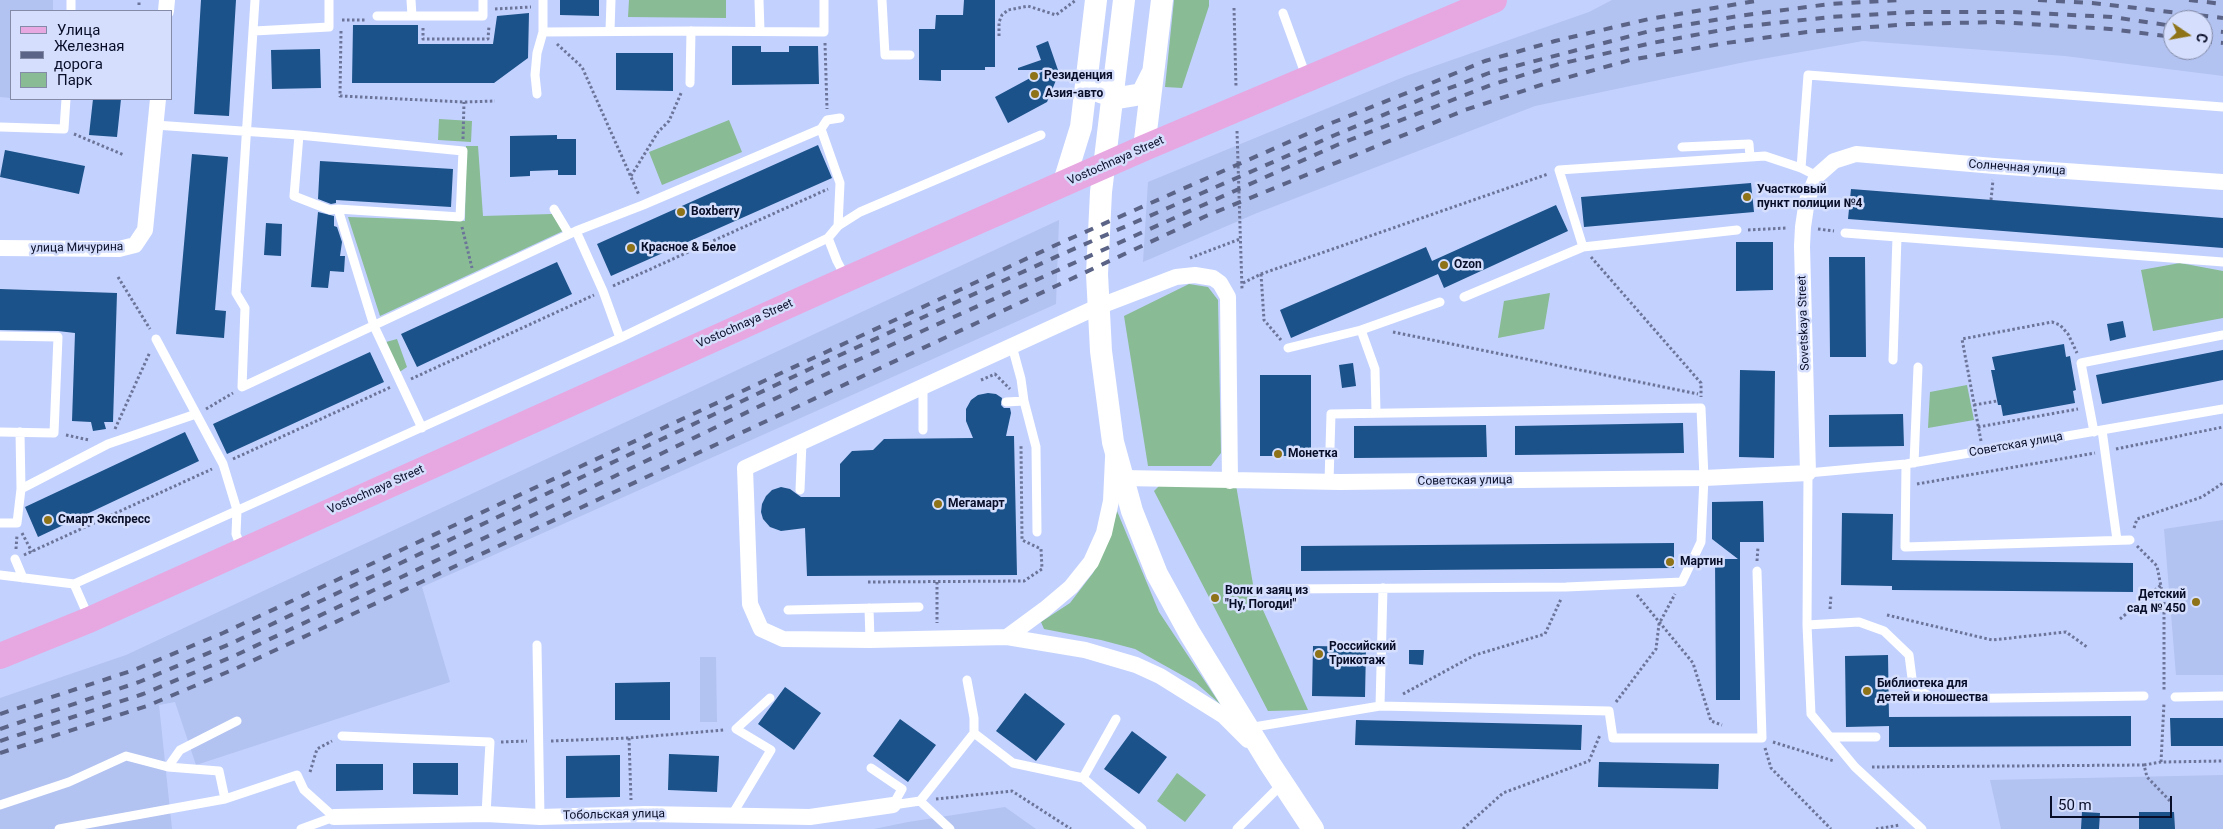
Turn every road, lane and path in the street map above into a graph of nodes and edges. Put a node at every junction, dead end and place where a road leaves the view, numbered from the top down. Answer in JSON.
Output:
{"nodes":[{"id":1,"x":140,"y":0,"type":"edge"},
{"id":2,"x":255,"y":0,"type":"edge"},
{"id":3,"x":329,"y":0,"type":"edge"},
{"id":4,"x":411,"y":0,"type":"edge"},
{"id":5,"x":482,"y":0,"type":"edge"},
{"id":6,"x":543,"y":0,"type":"edge"},
{"id":7,"x":611,"y":0,"type":"edge"},
{"id":8,"x":759,"y":0,"type":"edge"},
{"id":9,"x":824,"y":0,"type":"edge"},
{"id":10,"x":882,"y":0,"type":"edge"},
{"id":11,"x":1076,"y":0,"type":"edge"},
{"id":12,"x":1096,"y":0,"type":"edge"},
{"id":13,"x":1124,"y":0,"type":"edge"},
{"id":14,"x":1162,"y":0,"type":"edge"},
{"id":15,"x":1494,"y":0,"type":"edge"},
{"id":16,"x":139,"y":5,"type":"dead end"},
{"id":17,"x":1234,"y":8,"type":"dead end"},
{"id":18,"x":1284,"y":13,"type":"dead end"},
{"id":19,"x":341,"y":14,"type":"dead end"},
{"id":20,"x":377,"y":16,"type":"dead end"},
{"id":21,"x":412,"y":16,"type":"junction"},
{"id":22,"x":342,"y":20,"type":"junction"},
{"id":23,"x":364,"y":20,"type":"dead end"},
{"id":24,"x":254,"y":31,"type":"junction"},
{"id":25,"x":610,"y":31,"type":"junction"},
{"id":26,"x":691,"y":31,"type":"junction"},
{"id":27,"x":543,"y":32,"type":"junction"},
{"id":28,"x":760,"y":32,"type":"junction"},
{"id":29,"x":824,"y":32,"type":"junction"},
{"id":30,"x":999,"y":36,"type":"dead end"},
{"id":31,"x":1235,"y":45,"type":"dead end"},
{"id":32,"x":910,"y":55,"type":"dead end"},
{"id":33,"x":1153,"y":71,"type":"junction"},
{"id":34,"x":1087,"y":74,"type":"junction"},
{"id":35,"x":1307,"y":79,"type":"junction"},
{"id":36,"x":690,"y":80,"type":"joint"},
{"id":37,"x":537,"y":94,"type":"dead end"},
{"id":38,"x":66,"y":100,"type":"edge"},
{"id":39,"x":158,"y":100,"type":"edge"},
{"id":40,"x":495,"y":101,"type":"dead end"},
{"id":41,"x":464,"y":102,"type":"junction"},
{"id":42,"x":2223,"y":107,"type":"edge"},
{"id":43,"x":840,"y":118,"type":"dead end"},
{"id":44,"x":827,"y":120,"type":"junction"},
{"id":45,"x":156,"y":125,"type":"junction"},
{"id":46,"x":0,"y":127,"type":"edge"},
{"id":47,"x":64,"y":129,"type":"junction"},
{"id":48,"x":821,"y":129,"type":"junction"},
{"id":49,"x":247,"y":132,"type":"junction"},
{"id":50,"x":299,"y":135,"type":"junction"},
{"id":51,"x":1041,"y":135,"type":"dead end"},
{"id":52,"x":1682,"y":147,"type":"dead end"},
{"id":53,"x":1144,"y":148,"type":"junction"},
{"id":54,"x":463,"y":151,"type":"junction"},
{"id":55,"x":124,"y":155,"type":"dead end"},
{"id":56,"x":1750,"y":157,"type":"junction"},
{"id":57,"x":1801,"y":168,"type":"junction"},
{"id":58,"x":1559,"y":170,"type":"junction"},
{"id":59,"x":630,"y":176,"type":"junction"},
{"id":60,"x":1817,"y":176,"type":"junction"},
{"id":61,"x":2223,"y":182,"type":"edge"},
{"id":62,"x":840,"y":184,"type":"junction"},
{"id":63,"x":1063,"y":185,"type":"junction"},
{"id":64,"x":1239,"y":200,"type":"dead end"},
{"id":65,"x":643,"y":205,"type":"junction"},
{"id":66,"x":554,"y":209,"type":"dead end"},
{"id":67,"x":338,"y":210,"type":"junction"},
{"id":68,"x":460,"y":217,"type":"junction"},
{"id":69,"x":838,"y":226,"type":"junction"},
{"id":70,"x":1803,"y":227,"type":"junction"},
{"id":71,"x":1737,"y":230,"type":"dead end"},
{"id":72,"x":1753,"y":230,"type":"dead end"},
{"id":73,"x":572,"y":232,"type":"junction"},
{"id":74,"x":1845,"y":233,"type":"joint"},
{"id":75,"x":1240,"y":235,"type":"dead end"},
{"id":76,"x":1897,"y":237,"type":"junction"},
{"id":77,"x":828,"y":238,"type":"junction"},
{"id":78,"x":1583,"y":247,"type":"junction"},
{"id":79,"x":0,"y":248,"type":"edge"},
{"id":80,"x":2223,"y":262,"type":"edge"},
{"id":81,"x":1261,"y":274,"type":"junction"},
{"id":82,"x":118,"y":277,"type":"dead end"},
{"id":83,"x":474,"y":279,"type":"junction"},
{"id":84,"x":847,"y":279,"type":"junction"},
{"id":85,"x":1243,"y":283,"type":"dead end"},
{"id":86,"x":602,"y":291,"type":"junction"},
{"id":87,"x":1464,"y":297,"type":"dead end"},
{"id":88,"x":1440,"y":302,"type":"dead end"},
{"id":89,"x":374,"y":326,"type":"junction"},
{"id":90,"x":1364,"y":329,"type":"junction"},
{"id":91,"x":2223,"y":335,"type":"edge"},
{"id":92,"x":0,"y":336,"type":"edge"},
{"id":93,"x":620,"y":338,"type":"junction"},
{"id":94,"x":156,"y":339,"type":"junction"},
{"id":95,"x":1012,"y":346,"type":"junction"},
{"id":96,"x":1288,"y":348,"type":"joint"},
{"id":97,"x":1894,"y":360,"type":"dead end"},
{"id":98,"x":2081,"y":363,"type":"junction"},
{"id":99,"x":1918,"y":367,"type":"dead end"},
{"id":100,"x":977,"y":381,"type":"dead end"},
{"id":101,"x":401,"y":383,"type":"junction"},
{"id":102,"x":242,"y":387,"type":"junction"},
{"id":103,"x":923,"y":387,"type":"junction"},
{"id":104,"x":1701,"y":395,"type":"junction"},
{"id":105,"x":1997,"y":401,"type":"dead end"},
{"id":106,"x":1009,"y":402,"type":"joint"},
{"id":107,"x":1024,"y":402,"type":"junction"},
{"id":108,"x":1974,"y":405,"type":"junction"},
{"id":109,"x":2089,"y":407,"type":"junction"},
{"id":110,"x":1701,"y":408,"type":"junction"},
{"id":111,"x":2223,"y":410,"type":"edge"},
{"id":112,"x":1376,"y":413,"type":"junction"},
{"id":113,"x":196,"y":414,"type":"junction"},
{"id":114,"x":1978,"y":427,"type":"junction"},
{"id":115,"x":2223,"y":427,"type":"edge"},
{"id":116,"x":422,"y":428,"type":"junction"},
{"id":117,"x":923,"y":430,"type":"dead end"},
{"id":118,"x":2098,"y":431,"type":"junction"},
{"id":119,"x":0,"y":432,"type":"edge"},
{"id":120,"x":20,"y":432,"type":"junction"},
{"id":121,"x":54,"y":433,"type":"junction"},
{"id":122,"x":802,"y":442,"type":"junction"},
{"id":123,"x":1021,"y":442,"type":"dead end"},
{"id":124,"x":1113,"y":442,"type":"junction"},
{"id":125,"x":108,"y":444,"type":"junction"},
{"id":126,"x":1982,"y":451,"type":"junction"},
{"id":127,"x":2104,"y":451,"type":"junction"},
{"id":128,"x":1910,"y":463,"type":"junction"},
{"id":129,"x":223,"y":464,"type":"junction"},
{"id":130,"x":1808,"y":473,"type":"junction"},
{"id":131,"x":1123,"y":478,"type":"junction"},
{"id":132,"x":1704,"y":478,"type":"junction"},
{"id":133,"x":1230,"y":481,"type":"junction"},
{"id":134,"x":1329,"y":482,"type":"junction"},
{"id":135,"x":2223,"y":483,"type":"edge"},
{"id":136,"x":1906,"y":486,"type":"junction"},
{"id":137,"x":21,"y":489,"type":"junction"},
{"id":138,"x":800,"y":490,"type":"dead end"},
{"id":139,"x":237,"y":510,"type":"junction"},
{"id":140,"x":0,"y":523,"type":"edge"},
{"id":141,"x":17,"y":523,"type":"junction"},
{"id":142,"x":1037,"y":532,"type":"dead end"},
{"id":143,"x":2117,"y":540,"type":"junction"},
{"id":144,"x":2130,"y":540,"type":"junction"},
{"id":145,"x":1758,"y":547,"type":"dead end"},
{"id":146,"x":242,"y":550,"type":"junction"},
{"id":147,"x":32,"y":552,"type":"junction"},
{"id":148,"x":1758,"y":559,"type":"dead end"},
{"id":149,"x":15,"y":560,"type":"junction"},
{"id":150,"x":1757,"y":571,"type":"dead end"},
{"id":151,"x":0,"y":575,"type":"edge"},
{"id":152,"x":23,"y":578,"type":"junction"},
{"id":153,"x":868,"y":582,"type":"dead end"},
{"id":154,"x":936,"y":582,"type":"junction"},
{"id":155,"x":1682,"y":582,"type":"junction"},
{"id":156,"x":1628,"y":583,"type":"junction"},
{"id":157,"x":74,"y":584,"type":"junction"},
{"id":158,"x":2161,"y":585,"type":"junction"},
{"id":159,"x":1566,"y":587,"type":"junction"},
{"id":160,"x":1383,"y":588,"type":"junction"},
{"id":161,"x":1289,"y":590,"type":"dead end"},
{"id":162,"x":1831,"y":594,"type":"dead end"},
{"id":163,"x":919,"y":606,"type":"dead end"},
{"id":164,"x":869,"y":608,"type":"junction"},
{"id":165,"x":1830,"y":609,"type":"dead end"},
{"id":166,"x":788,"y":610,"type":"dead end"},
{"id":167,"x":1887,"y":615,"type":"dead end"},
{"id":168,"x":2120,"y":619,"type":"dead end"},
{"id":169,"x":90,"y":620,"type":"junction"},
{"id":170,"x":1659,"y":624,"type":"junction"},
{"id":171,"x":1807,"y":625,"type":"junction"},
{"id":172,"x":937,"y":627,"type":"dead end"},
{"id":173,"x":1007,"y":637,"type":"junction"},
{"id":174,"x":870,"y":640,"type":"junction"},
{"id":175,"x":537,"y":645,"type":"dead end"},
{"id":176,"x":2087,"y":647,"type":"dead end"},
{"id":177,"x":0,"y":656,"type":"edge"},
{"id":178,"x":967,"y":680,"type":"dead end"},
{"id":179,"x":2144,"y":696,"type":"dead end"},
{"id":180,"x":2223,"y":696,"type":"edge"},
{"id":181,"x":2175,"y":697,"type":"dead end"},
{"id":182,"x":770,"y":698,"type":"dead end"},
{"id":183,"x":1380,"y":706,"type":"junction"},
{"id":184,"x":1609,"y":712,"type":"junction"},
{"id":185,"x":1116,"y":719,"type":"dead end"},
{"id":186,"x":238,"y":722,"type":"dead end"},
{"id":187,"x":1728,"y":727,"type":"dead end"},
{"id":188,"x":1248,"y":728,"type":"junction"},
{"id":189,"x":736,"y":729,"type":"junction"},
{"id":190,"x":974,"y":733,"type":"junction"},
{"id":191,"x":342,"y":736,"type":"joint"},
{"id":192,"x":1830,"y":737,"type":"junction"},
{"id":193,"x":1876,"y":737,"type":"dead end"},
{"id":194,"x":629,"y":738,"type":"junction"},
{"id":195,"x":1762,"y":738,"type":"junction"},
{"id":196,"x":539,"y":741,"type":"junction"},
{"id":197,"x":490,"y":742,"type":"junction"},
{"id":198,"x":2223,"y":761,"type":"edge"},
{"id":199,"x":2161,"y":762,"type":"junction"},
{"id":200,"x":1270,"y":764,"type":"junction"},
{"id":201,"x":2144,"y":765,"type":"junction"},
{"id":202,"x":168,"y":767,"type":"junction"},
{"id":203,"x":871,"y":768,"type":"dead end"},
{"id":204,"x":1856,"y":768,"type":"junction"},
{"id":205,"x":1083,"y":778,"type":"junction"},
{"id":206,"x":1283,"y":783,"type":"junction"},
{"id":207,"x":304,"y":790,"type":"junction"},
{"id":208,"x":225,"y":799,"type":"junction"},
{"id":209,"x":920,"y":801,"type":"junction"},
{"id":210,"x":2171,"y":802,"type":"dead end"},
{"id":211,"x":893,"y":804,"type":"junction"},
{"id":212,"x":0,"y":805,"type":"edge"},
{"id":213,"x":632,"y":814,"type":"junction"},
{"id":214,"x":732,"y":816,"type":"junction"},
{"id":215,"x":334,"y":817,"type":"junction"},
{"id":216,"x":540,"y":817,"type":"junction"},
{"id":217,"x":493,"y":820,"type":"edge"},
{"id":218,"x":577,"y":822,"type":"edge"},
{"id":219,"x":810,"y":822,"type":"edge"},
{"id":220,"x":1917,"y":827,"type":"edge"},
{"id":221,"x":59,"y":829,"type":"edge"},
{"id":222,"x":301,"y":829,"type":"edge"},
{"id":223,"x":950,"y":829,"type":"edge"},
{"id":224,"x":1071,"y":829,"type":"edge"},
{"id":225,"x":1142,"y":829,"type":"edge"},
{"id":226,"x":1237,"y":829,"type":"edge"},
{"id":227,"x":1313,"y":829,"type":"edge"},
{"id":228,"x":1463,"y":829,"type":"edge"},
{"id":229,"x":1831,"y":829,"type":"edge"},
{"id":230,"x":1876,"y":829,"type":"edge"}],
"edges":[{"from":1,"to":16,"type":"path"},
{"from":2,"to":24,"type":"lane"},
{"from":3,"to":24,"type":"lane"},
{"from":4,"to":21,"type":"lane"},
{"from":5,"to":21,"type":"lane"},
{"from":6,"to":27,"type":"lane"},
{"from":7,"to":25,"type":"lane"},
{"from":8,"to":28,"type":"lane"},
{"from":9,"to":29,"type":"lane"},
{"from":10,"to":32,"type":"lane"},
{"from":11,"to":30,"type":"path"},
{"from":12,"to":34,"type":"main road"},
{"from":13,"to":124,"type":"main road"},
{"from":14,"to":33,"type":"main road"},
{"from":15,"to":35,"type":"main road","name":"Vostochnaya Street"},
{"from":17,"to":31,"type":"path"},
{"from":18,"to":35,"type":"lane"},
{"from":19,"to":22,"type":"path"},
{"from":20,"to":21,"type":"lane"},
{"from":22,"to":23,"type":"path"},
{"from":22,"to":41,"type":"path"},
{"from":24,"to":49,"type":"lane"},
{"from":25,"to":26,"type":"lane"},
{"from":25,"to":27,"type":"lane"},
{"from":26,"to":28,"type":"lane"},
{"from":26,"to":36,"type":"lane"},
{"from":27,"to":37,"type":"lane"},
{"from":27,"to":59,"type":"path"},
{"from":28,"to":29,"type":"lane"},
{"from":29,"to":44,"type":"path"},
{"from":33,"to":34,"type":"main road"},
{"from":33,"to":53,"type":"main road"},
{"from":34,"to":63,"type":"main road"},
{"from":35,"to":53,"type":"main road","name":"Vostochnaya Street"},
{"from":36,"to":59,"type":"path"},
{"from":38,"to":47,"type":"lane"},
{"from":39,"to":45,"type":"street"},
{"from":40,"to":41,"type":"path"},
{"from":41,"to":54,"type":"path"},
{"from":42,"to":57,"type":"lane"},
{"from":43,"to":44,"type":"lane"},
{"from":44,"to":48,"type":"lane"},
{"from":45,"to":49,"type":"lane"},
{"from":45,"to":79,"type":"street","name":"улица Мичурина"},
{"from":46,"to":47,"type":"lane"},
{"from":47,"to":55,"type":"path"},
{"from":48,"to":62,"type":"lane"},
{"from":48,"to":65,"type":"lane"},
{"from":49,"to":50,"type":"lane"},
{"from":49,"to":102,"type":"lane"},
{"from":50,"to":54,"type":"lane"},
{"from":50,"to":67,"type":"lane"},
{"from":51,"to":69,"type":"lane"},
{"from":52,"to":56,"type":"lane"},
{"from":53,"to":63,"type":"main road","name":"Vostochnaya Street"},
{"from":54,"to":68,"type":"lane"},
{"from":56,"to":57,"type":"lane"},
{"from":56,"to":58,"type":"lane"},
{"from":57,"to":60,"type":"lane"},
{"from":58,"to":78,"type":"lane"},
{"from":58,"to":81,"type":"path"},
{"from":59,"to":65,"type":"path"},
{"from":60,"to":61,"type":"street","name":"Солнечная улица"},
{"from":60,"to":70,"type":"street","name":"Sovetskaya Street"},
{"from":62,"to":69,"type":"lane"},
{"from":62,"to":86,"type":"path"},
{"from":63,"to":84,"type":"main road","name":"Vostochnaya Street"},
{"from":64,"to":75,"type":"path"},
{"from":65,"to":73,"type":"lane"},
{"from":66,"to":73,"type":"lane"},
{"from":67,"to":68,"type":"lane"},
{"from":67,"to":89,"type":"lane"},
{"from":68,"to":83,"type":"path"},
{"from":69,"to":77,"type":"lane"},
{"from":70,"to":72,"type":"path"},
{"from":70,"to":74,"type":"path"},
{"from":70,"to":130,"type":"street","name":"Sovetskaya Street"},
{"from":71,"to":78,"type":"lane"},
{"from":73,"to":83,"type":"lane"},
{"from":73,"to":86,"type":"lane"},
{"from":74,"to":76,"type":"lane"},
{"from":76,"to":80,"type":"lane"},
{"from":76,"to":97,"type":"lane"},
{"from":77,"to":84,"type":"lane"},
{"from":77,"to":93,"type":"lane"},
{"from":78,"to":87,"type":"lane"},
{"from":78,"to":104,"type":"path"},
{"from":81,"to":85,"type":"path"},
{"from":81,"to":96,"type":"path"},
{"from":82,"to":94,"type":"path"},
{"from":83,"to":89,"type":"lane"},
{"from":84,"to":146,"type":"main road","name":"Vostochnaya Street"},
{"from":86,"to":93,"type":"lane"},
{"from":86,"to":101,"type":"path"},
{"from":88,"to":90,"type":"lane"},
{"from":89,"to":101,"type":"lane"},
{"from":89,"to":102,"type":"lane"},
{"from":90,"to":96,"type":"lane"},
{"from":90,"to":104,"type":"path"},
{"from":90,"to":112,"type":"lane"},
{"from":91,"to":98,"type":"lane"},
{"from":92,"to":121,"type":"lane"},
{"from":93,"to":116,"type":"lane"},
{"from":94,"to":113,"type":"lane"},
{"from":94,"to":125,"type":"path"},
{"from":95,"to":103,"type":"street"},
{"from":95,"to":107,"type":"lane"},
{"from":95,"to":133,"type":"street"},
{"from":98,"to":108,"type":"path"},
{"from":98,"to":109,"type":"lane"},
{"from":99,"to":128,"type":"lane"},
{"from":100,"to":106,"type":"path"},
{"from":101,"to":116,"type":"lane"},
{"from":101,"to":129,"type":"path"},
{"from":102,"to":113,"type":"path"},
{"from":103,"to":117,"type":"lane"},
{"from":103,"to":122,"type":"street"},
{"from":104,"to":110,"type":"path"},
{"from":105,"to":108,"type":"path"},
{"from":106,"to":107,"type":"lane"},
{"from":107,"to":142,"type":"lane"},
{"from":108,"to":114,"type":"path"},
{"from":109,"to":114,"type":"path"},
{"from":109,"to":118,"type":"lane"},
{"from":110,"to":112,"type":"lane"},
{"from":110,"to":132,"type":"lane"},
{"from":111,"to":118,"type":"lane","name":"Советская улица"},
{"from":112,"to":134,"type":"lane"},
{"from":113,"to":125,"type":"lane"},
{"from":113,"to":129,"type":"lane"},
{"from":114,"to":126,"type":"path"},
{"from":115,"to":127,"type":"path"},
{"from":116,"to":139,"type":"lane"},
{"from":118,"to":126,"type":"lane","name":"Советская улица"},
{"from":118,"to":127,"type":"lane"},
{"from":119,"to":120,"type":"lane"},
{"from":120,"to":121,"type":"lane"},
{"from":120,"to":137,"type":"lane"},
{"from":121,"to":125,"type":"path"},
{"from":122,"to":138,"type":"lane"},
{"from":122,"to":174,"type":"street"},
{"from":123,"to":154,"type":"path"},
{"from":124,"to":131,"type":"main road"},
{"from":124,"to":173,"type":"street"},
{"from":125,"to":137,"type":"lane"},
{"from":126,"to":128,"type":"lane","name":"Советская улица"},
{"from":127,"to":136,"type":"path"},
{"from":127,"to":143,"type":"lane"},
{"from":128,"to":130,"type":"lane","name":"Советская улица"},
{"from":128,"to":136,"type":"lane"},
{"from":129,"to":139,"type":"lane"},
{"from":129,"to":147,"type":"path"},
{"from":130,"to":132,"type":"street","name":"Советская улица"},
{"from":130,"to":171,"type":"lane"},
{"from":131,"to":133,"type":"street","name":"Советская улица"},
{"from":131,"to":188,"type":"main road"},
{"from":132,"to":134,"type":"street","name":"Советская улица"},
{"from":132,"to":155,"type":"lane"},
{"from":133,"to":134,"type":"street","name":"Советская улица"},
{"from":135,"to":144,"type":"path"},
{"from":136,"to":143,"type":"lane"},
{"from":137,"to":141,"type":"lane"},
{"from":139,"to":146,"type":"lane"},
{"from":139,"to":157,"type":"lane"},
{"from":140,"to":141,"type":"lane"},
{"from":141,"to":147,"type":"path"},
{"from":141,"to":149,"type":"path"},
{"from":143,"to":144,"type":"lane"},
{"from":144,"to":158,"type":"path"},
{"from":145,"to":148,"type":"path"},
{"from":146,"to":169,"type":"main road","name":"Vostochnaya Street"},
{"from":147,"to":149,"type":"path"},
{"from":149,"to":152,"type":"lane"},
{"from":150,"to":195,"type":"lane"},
{"from":151,"to":152,"type":"lane"},
{"from":152,"to":157,"type":"lane"},
{"from":153,"to":154,"type":"path"},
{"from":154,"to":172,"type":"path"},
{"from":155,"to":156,"type":"lane"},
{"from":155,"to":170,"type":"path"},
{"from":156,"to":159,"type":"lane"},
{"from":156,"to":170,"type":"path"},
{"from":157,"to":169,"type":"lane"},
{"from":158,"to":168,"type":"path"},
{"from":158,"to":199,"type":"path"},
{"from":159,"to":160,"type":"lane"},
{"from":159,"to":183,"type":"path"},
{"from":160,"to":161,"type":"lane"},
{"from":160,"to":183,"type":"lane"},
{"from":162,"to":165,"type":"path"},
{"from":163,"to":164,"type":"lane"},
{"from":164,"to":166,"type":"lane"},
{"from":164,"to":174,"type":"lane"},
{"from":167,"to":176,"type":"path"},
{"from":169,"to":177,"type":"main road","name":"Vostochnaya Street"},
{"from":170,"to":184,"type":"path"},
{"from":170,"to":187,"type":"path"},
{"from":171,"to":179,"type":"lane"},
{"from":171,"to":192,"type":"lane"},
{"from":173,"to":174,"type":"street"},
{"from":173,"to":200,"type":"street"},
{"from":175,"to":196,"type":"lane"},
{"from":178,"to":190,"type":"lane"},
{"from":180,"to":181,"type":"lane"},
{"from":182,"to":189,"type":"lane"},
{"from":183,"to":184,"type":"lane"},
{"from":183,"to":188,"type":"lane"},
{"from":184,"to":195,"type":"lane"},
{"from":184,"to":228,"type":"path"},
{"from":185,"to":205,"type":"lane"},
{"from":186,"to":202,"type":"lane"},
{"from":188,"to":200,"type":"main road"},
{"from":189,"to":194,"type":"path"},
{"from":189,"to":214,"type":"lane"},
{"from":190,"to":205,"type":"lane"},
{"from":190,"to":209,"type":"lane"},
{"from":191,"to":197,"type":"lane"},
{"from":191,"to":207,"type":"path"},
{"from":192,"to":193,"type":"lane"},
{"from":192,"to":204,"type":"lane"},
{"from":194,"to":196,"type":"path"},
{"from":194,"to":213,"type":"path"},
{"from":195,"to":204,"type":"path"},
{"from":195,"to":229,"type":"path"},
{"from":196,"to":197,"type":"path"},
{"from":196,"to":216,"type":"lane"},
{"from":197,"to":217,"type":"lane"},
{"from":198,"to":199,"type":"path"},
{"from":199,"to":201,"type":"path"},
{"from":200,"to":206,"type":"main road"},
{"from":201,"to":204,"type":"path"},
{"from":201,"to":210,"type":"path"},
{"from":202,"to":208,"type":"lane"},
{"from":202,"to":212,"type":"lane"},
{"from":203,"to":211,"type":"lane"},
{"from":204,"to":220,"type":"lane"},
{"from":205,"to":225,"type":"lane"},
{"from":206,"to":226,"type":"lane"},
{"from":206,"to":227,"type":"main road"},
{"from":207,"to":208,"type":"lane"},
{"from":207,"to":215,"type":"lane"},
{"from":208,"to":221,"type":"lane"},
{"from":209,"to":211,"type":"lane"},
{"from":209,"to":223,"type":"lane"},
{"from":209,"to":224,"type":"path"},
{"from":211,"to":219,"type":"street","name":"Тобольская улица"},
{"from":213,"to":214,"type":"street","name":"Тобольская улица"},
{"from":213,"to":218,"type":"street","name":"Тобольская улица"},
{"from":214,"to":219,"type":"street","name":"Тобольская улица"},
{"from":215,"to":217,"type":"street","name":"Тобольская улица"},
{"from":215,"to":222,"type":"lane"},
{"from":216,"to":217,"type":"street","name":"Тобольская улица"},
{"from":216,"to":218,"type":"street","name":"Тобольская улица"},
{"from":220,"to":230,"type":"path"}]}
